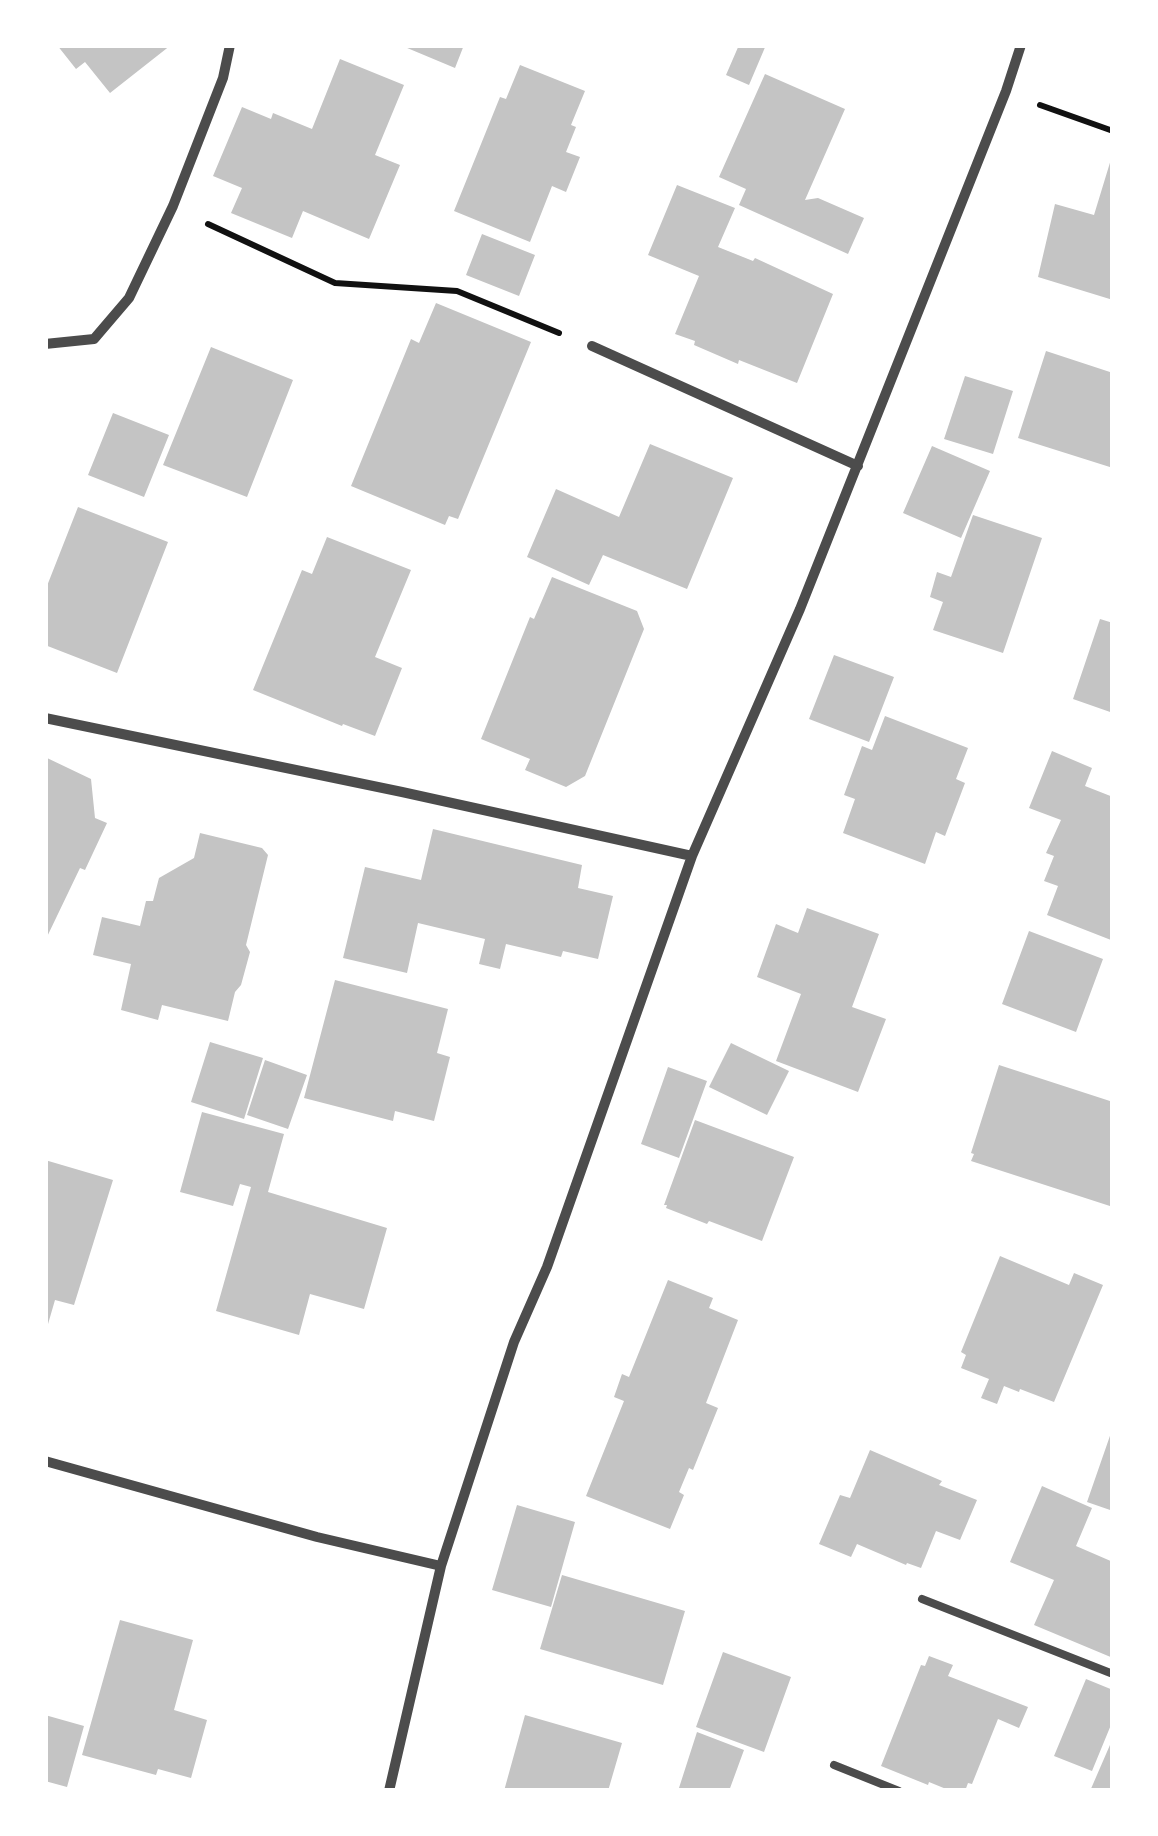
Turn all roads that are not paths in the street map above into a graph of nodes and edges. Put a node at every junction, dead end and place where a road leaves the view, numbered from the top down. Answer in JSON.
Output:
{"nodes":[{"id":1,"x":230,"y":45,"type":"edge"},
{"id":2,"x":1021,"y":45,"type":"edge"},
{"id":3,"x":45,"y":344,"type":"edge"},
{"id":4,"x":592,"y":346,"type":"road end"},
{"id":5,"x":858,"y":466,"type":"junction"},
{"id":6,"x":45,"y":718,"type":"edge"},
{"id":7,"x":692,"y":856,"type":"junction"},
{"id":8,"x":45,"y":1461,"type":"edge"},
{"id":9,"x":440,"y":1566,"type":"junction"},
{"id":10,"x":922,"y":1599,"type":"dead end"},
{"id":11,"x":1113,"y":1674,"type":"edge"},
{"id":12,"x":834,"y":1765,"type":"dead end"},
{"id":13,"x":390,"y":1791,"type":"edge"},
{"id":14,"x":899,"y":1791,"type":"edge"}],
"edges":[{"from":1,"to":3,"type":"street"},
{"from":2,"to":5,"type":"street"},
{"from":4,"to":5,"type":"street"},
{"from":5,"to":7,"type":"street"},
{"from":6,"to":7,"type":"street"},
{"from":7,"to":9,"type":"street"},
{"from":8,"to":9,"type":"street"},
{"from":9,"to":13,"type":"street"},
{"from":10,"to":11,"type":"lane"},
{"from":12,"to":14,"type":"lane"}]}
